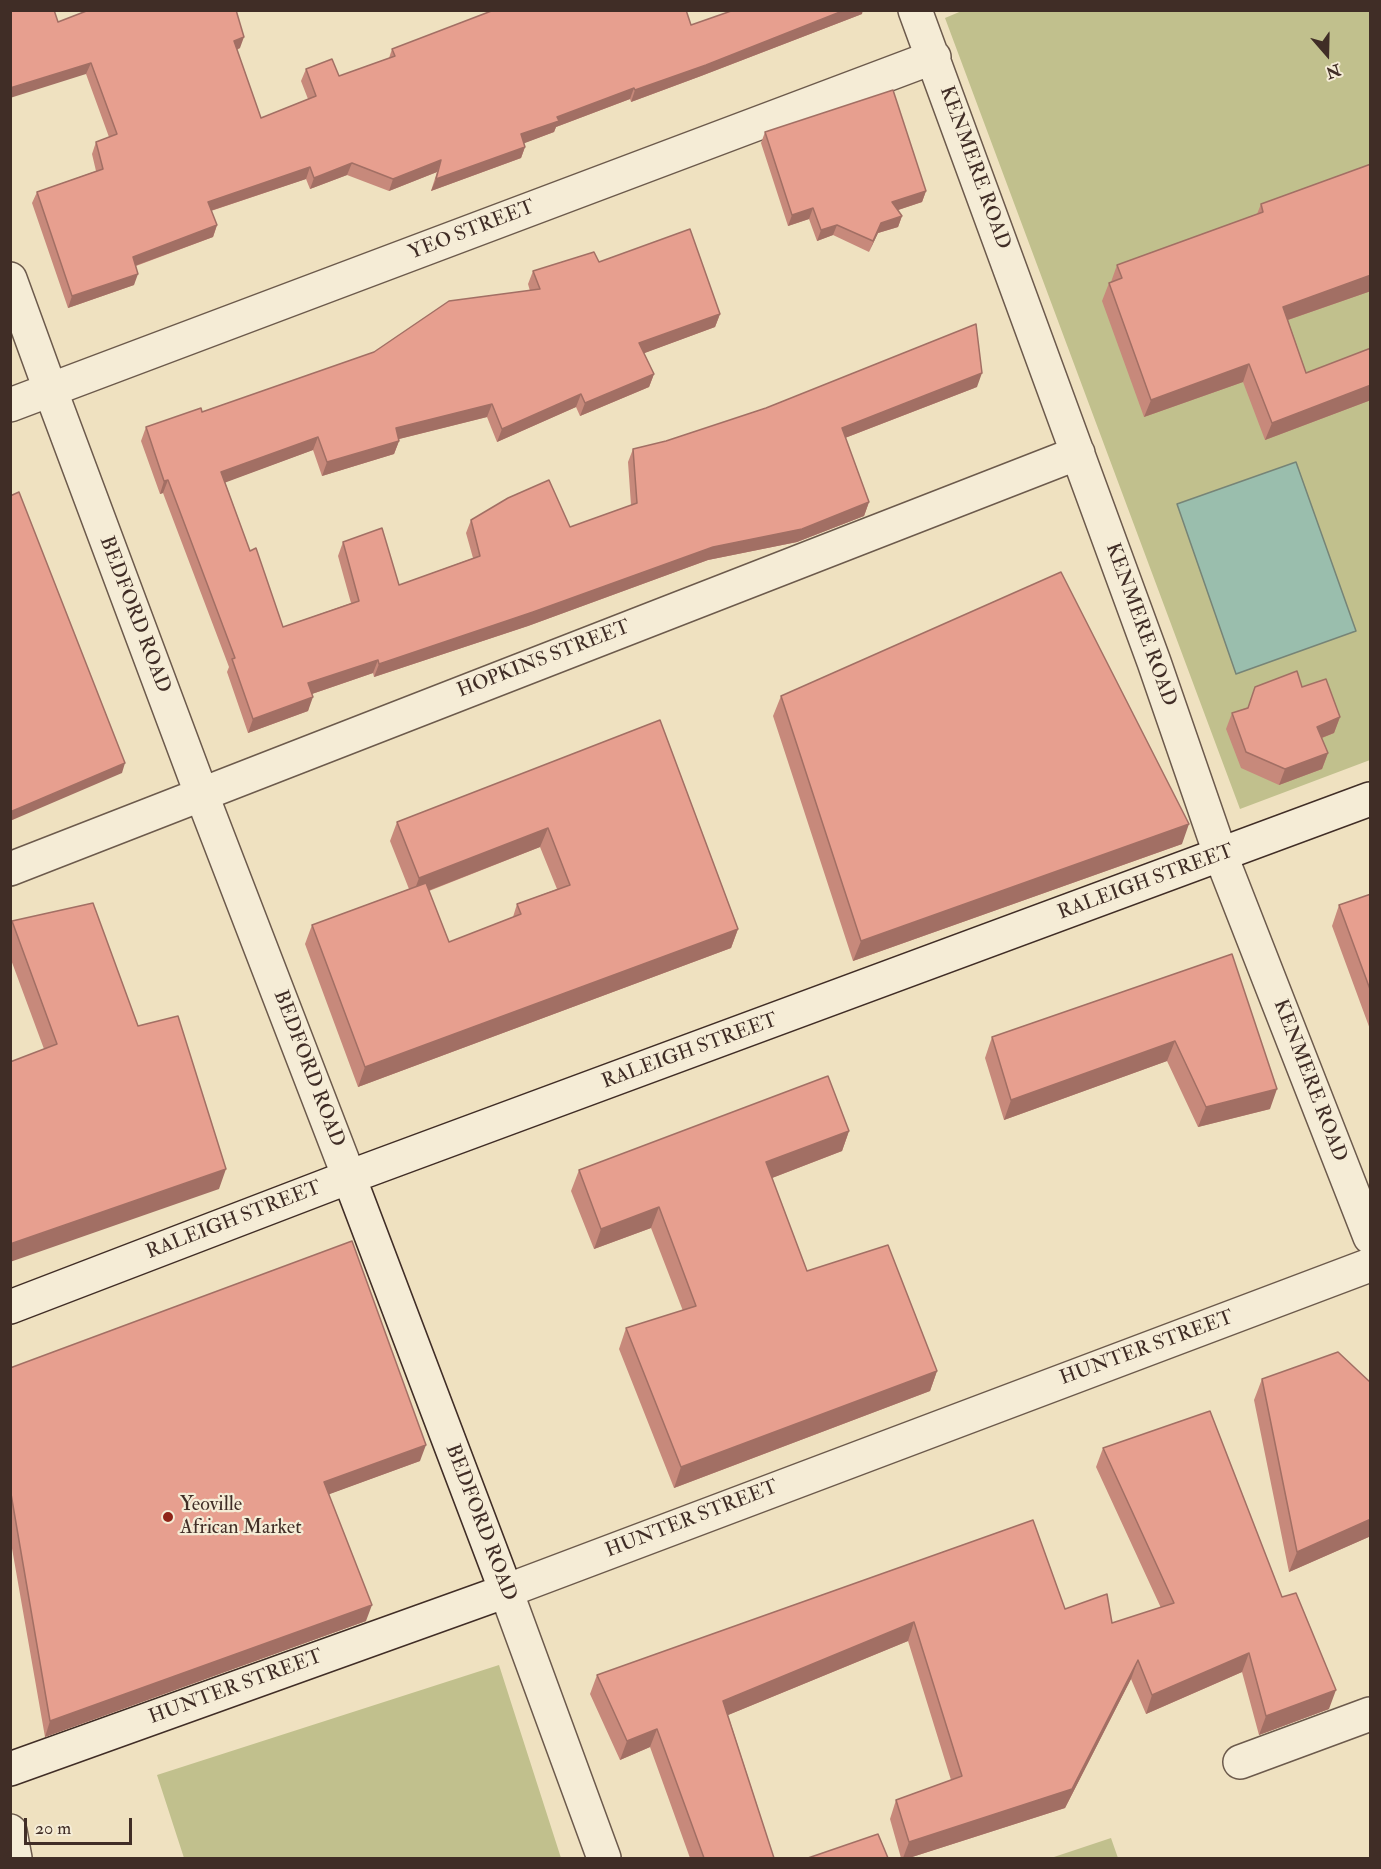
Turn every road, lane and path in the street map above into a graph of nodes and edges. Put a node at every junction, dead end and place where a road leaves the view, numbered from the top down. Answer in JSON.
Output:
{"nodes":[{"id":1,"x":915,"y":10,"type":"edge"},
{"id":2,"x":934,"y":57,"type":"junction"},
{"id":3,"x":10,"y":279,"type":"edge"},
{"id":4,"x":50,"y":389,"type":"junction"},
{"id":5,"x":10,"y":405,"type":"edge"},
{"id":6,"x":1078,"y":453,"type":"junction"},
{"id":7,"x":201,"y":793,"type":"junction"},
{"id":8,"x":1371,"y":799,"type":"edge"},
{"id":9,"x":1221,"y":856,"type":"junction"},
{"id":10,"x":10,"y":869,"type":"edge"},
{"id":11,"x":349,"y":1177,"type":"junction"},
{"id":12,"x":1371,"y":1237,"type":"edge"},
{"id":13,"x":1371,"y":1265,"type":"edge"},
{"id":14,"x":10,"y":1307,"type":"edge"},
{"id":15,"x":506,"y":1591,"type":"junction"},
{"id":16,"x":1371,"y":1714,"type":"edge"},
{"id":17,"x":1240,"y":1762,"type":"dead end"},
{"id":18,"x":10,"y":1769,"type":"edge"},
{"id":19,"x":10,"y":1831,"type":"edge"},
{"id":20,"x":15,"y":1858,"type":"edge"},
{"id":21,"x":604,"y":1858,"type":"edge"}],
"edges":[{"from":1,"to":2,"type":"street","name":"KENMERE ROAD"},
{"from":2,"to":4,"type":"street","name":"YEO STREET"},
{"from":2,"to":6,"type":"street","name":"KENMERE ROAD"},
{"from":3,"to":4,"type":"street","name":"BEDFORD ROAD"},
{"from":4,"to":5,"type":"street","name":"YEO STREET"},
{"from":4,"to":7,"type":"street","name":"BEDFORD ROAD"},
{"from":6,"to":7,"type":"street","name":"HOPKINS STREET"},
{"from":6,"to":9,"type":"street","name":"KENMERE ROAD"},
{"from":7,"to":10,"type":"street","name":"HOPKINS STREET"},
{"from":7,"to":11,"type":"street","name":"BEDFORD ROAD"},
{"from":8,"to":9,"type":"street","name":"RALEIGH STREET"},
{"from":9,"to":11,"type":"street","name":"RALEIGH STREET"},
{"from":9,"to":12,"type":"street","name":"KENMERE ROAD"},
{"from":11,"to":14,"type":"street","name":"RALEIGH STREET"},
{"from":11,"to":15,"type":"street","name":"BEDFORD ROAD"},
{"from":13,"to":15,"type":"street","name":"HUNTER STREET"},
{"from":15,"to":18,"type":"street","name":"HUNTER STREET"},
{"from":15,"to":21,"type":"street","name":"BEDFORD ROAD"},
{"from":16,"to":17,"type":"street"},
{"from":19,"to":20,"type":"street"}]}
